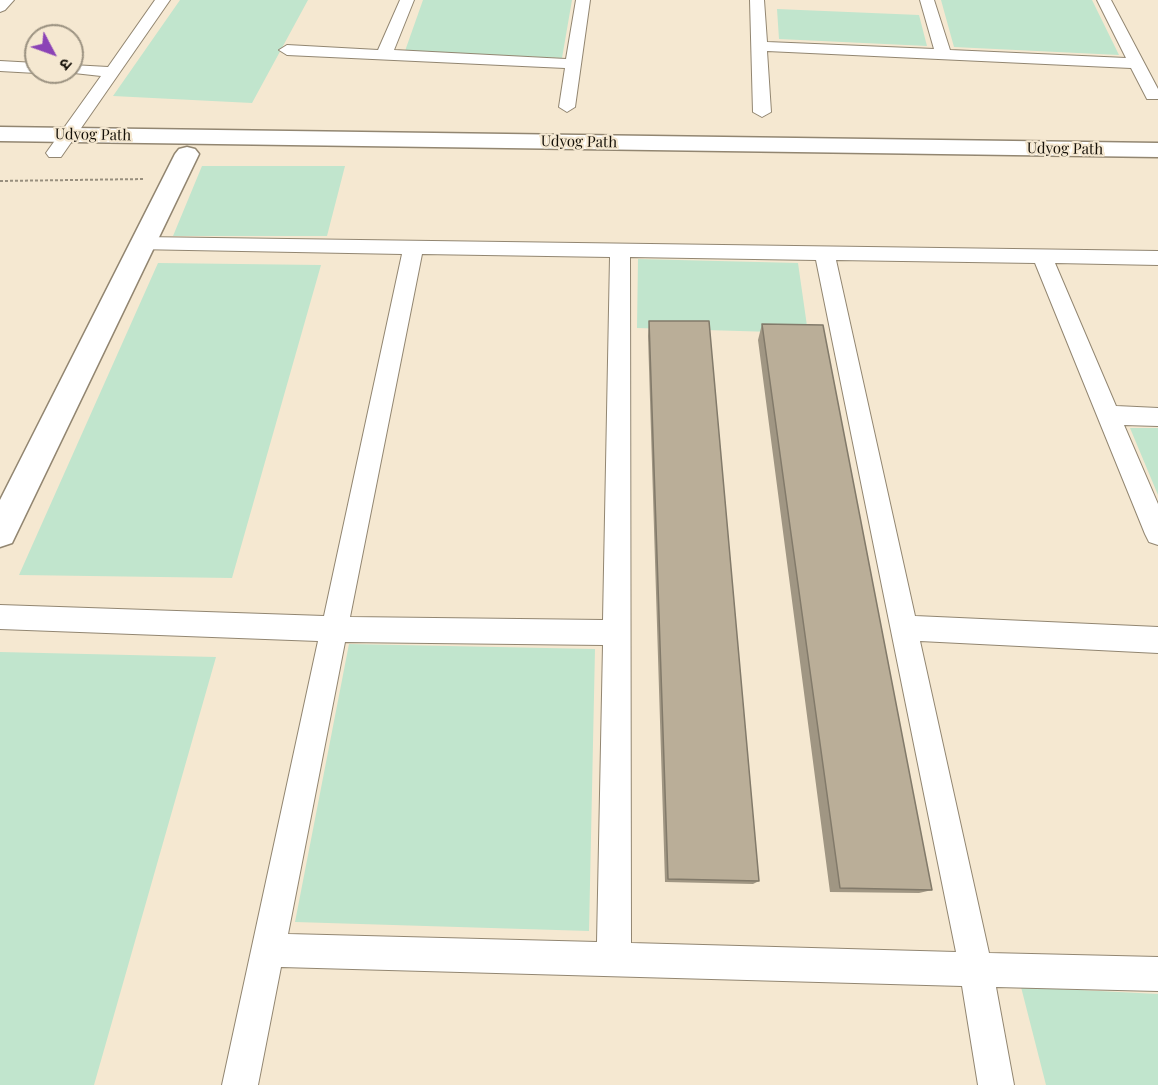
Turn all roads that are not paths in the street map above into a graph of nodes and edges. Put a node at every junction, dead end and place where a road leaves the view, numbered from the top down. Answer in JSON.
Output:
{"nodes":[{"id":1,"x":7,"y":0,"type":"edge"},
{"id":2,"x":163,"y":0,"type":"edge"},
{"id":3,"x":407,"y":0,"type":"edge"},
{"id":4,"x":583,"y":0,"type":"edge"},
{"id":5,"x":757,"y":0,"type":"edge"},
{"id":6,"x":927,"y":0,"type":"edge"},
{"id":7,"x":1104,"y":0,"type":"edge"},
{"id":8,"x":0,"y":7,"type":"edge"},
{"id":9,"x":759,"y":46,"type":"junction"},
{"id":10,"x":287,"y":50,"type":"dead end"},
{"id":11,"x":943,"y":54,"type":"junction"},
{"id":12,"x":384,"y":55,"type":"junction"},
{"id":13,"x":1136,"y":63,"type":"junction"},
{"id":14,"x":573,"y":64,"type":"junction"},
{"id":15,"x":0,"y":66,"type":"edge"},
{"id":16,"x":24,"y":67,"type":"edge"},
{"id":17,"x":84,"y":71,"type":"edge"},
{"id":18,"x":112,"y":72,"type":"junction"},
{"id":19,"x":1153,"y":95,"type":"dead end"},
{"id":20,"x":567,"y":107,"type":"dead end"},
{"id":21,"x":762,"y":112,"type":"dead end"},
{"id":22,"x":0,"y":134,"type":"edge"},
{"id":23,"x":61,"y":144,"type":"junction"},
{"id":24,"x":1158,"y":150,"type":"edge"},
{"id":25,"x":0,"y":152,"type":"edge"},
{"id":26,"x":181,"y":166,"type":"junction"},
{"id":27,"x":1158,"y":166,"type":"edge"},
{"id":28,"x":142,"y":244,"type":"junction"},
{"id":29,"x":413,"y":249,"type":"junction"},
{"id":30,"x":620,"y":251,"type":"junction"},
{"id":31,"x":824,"y":252,"type":"junction"},
{"id":32,"x":1042,"y":257,"type":"junction"},
{"id":33,"x":1158,"y":258,"type":"edge"},
{"id":34,"x":1108,"y":415,"type":"junction"},
{"id":35,"x":1158,"y":417,"type":"edge"},
{"id":36,"x":0,"y":533,"type":"edge"},
{"id":37,"x":1158,"y":534,"type":"edge"},
{"id":38,"x":0,"y":617,"type":"edge"},
{"id":39,"x":906,"y":628,"type":"junction"},
{"id":40,"x":334,"y":629,"type":"junction"},
{"id":41,"x":617,"y":633,"type":"junction"},
{"id":42,"x":1158,"y":640,"type":"edge"},
{"id":43,"x":268,"y":950,"type":"junction"},
{"id":44,"x":614,"y":959,"type":"junction"},
{"id":45,"x":976,"y":968,"type":"junction"},
{"id":46,"x":1158,"y":974,"type":"edge"},
{"id":47,"x":240,"y":1085,"type":"edge"},
{"id":48,"x":996,"y":1085,"type":"edge"}],
"edges":[{"from":1,"to":8,"type":"street"},
{"from":2,"to":18,"type":"street"},
{"from":3,"to":12,"type":"street"},
{"from":4,"to":14,"type":"street"},
{"from":5,"to":9,"type":"street"},
{"from":6,"to":11,"type":"street"},
{"from":7,"to":13,"type":"street"},
{"from":9,"to":11,"type":"street"},
{"from":9,"to":21,"type":"street"},
{"from":10,"to":12,"type":"street"},
{"from":11,"to":13,"type":"street"},
{"from":12,"to":14,"type":"street"},
{"from":13,"to":19,"type":"street"},
{"from":14,"to":20,"type":"street"},
{"from":15,"to":16,"type":"street"},
{"from":17,"to":18,"type":"street"},
{"from":18,"to":23,"type":"street"},
{"from":22,"to":23,"type":"main road","name":"Udyog Path"},
{"from":23,"to":24,"type":"main road","name":"Udyog Path"},
{"from":23,"to":25,"type":"main road","name":"Udyog Path"},
{"from":23,"to":26,"type":"main road","name":"Udyog Path"},
{"from":26,"to":27,"type":"main road","name":"Udyog Path"},
{"from":26,"to":28,"type":"main road"},
{"from":28,"to":29,"type":"street"},
{"from":28,"to":36,"type":"main road"},
{"from":29,"to":30,"type":"street"},
{"from":29,"to":40,"type":"street"},
{"from":30,"to":31,"type":"street"},
{"from":30,"to":41,"type":"street"},
{"from":31,"to":32,"type":"street"},
{"from":31,"to":39,"type":"street"},
{"from":32,"to":33,"type":"street"},
{"from":32,"to":34,"type":"street"},
{"from":34,"to":35,"type":"street"},
{"from":34,"to":37,"type":"street"},
{"from":38,"to":40,"type":"street"},
{"from":39,"to":42,"type":"street"},
{"from":39,"to":45,"type":"street"},
{"from":40,"to":41,"type":"street"},
{"from":40,"to":43,"type":"street"},
{"from":41,"to":44,"type":"street"},
{"from":43,"to":44,"type":"street"},
{"from":43,"to":47,"type":"street"},
{"from":44,"to":45,"type":"street"},
{"from":45,"to":46,"type":"street"},
{"from":45,"to":48,"type":"street"}]}
